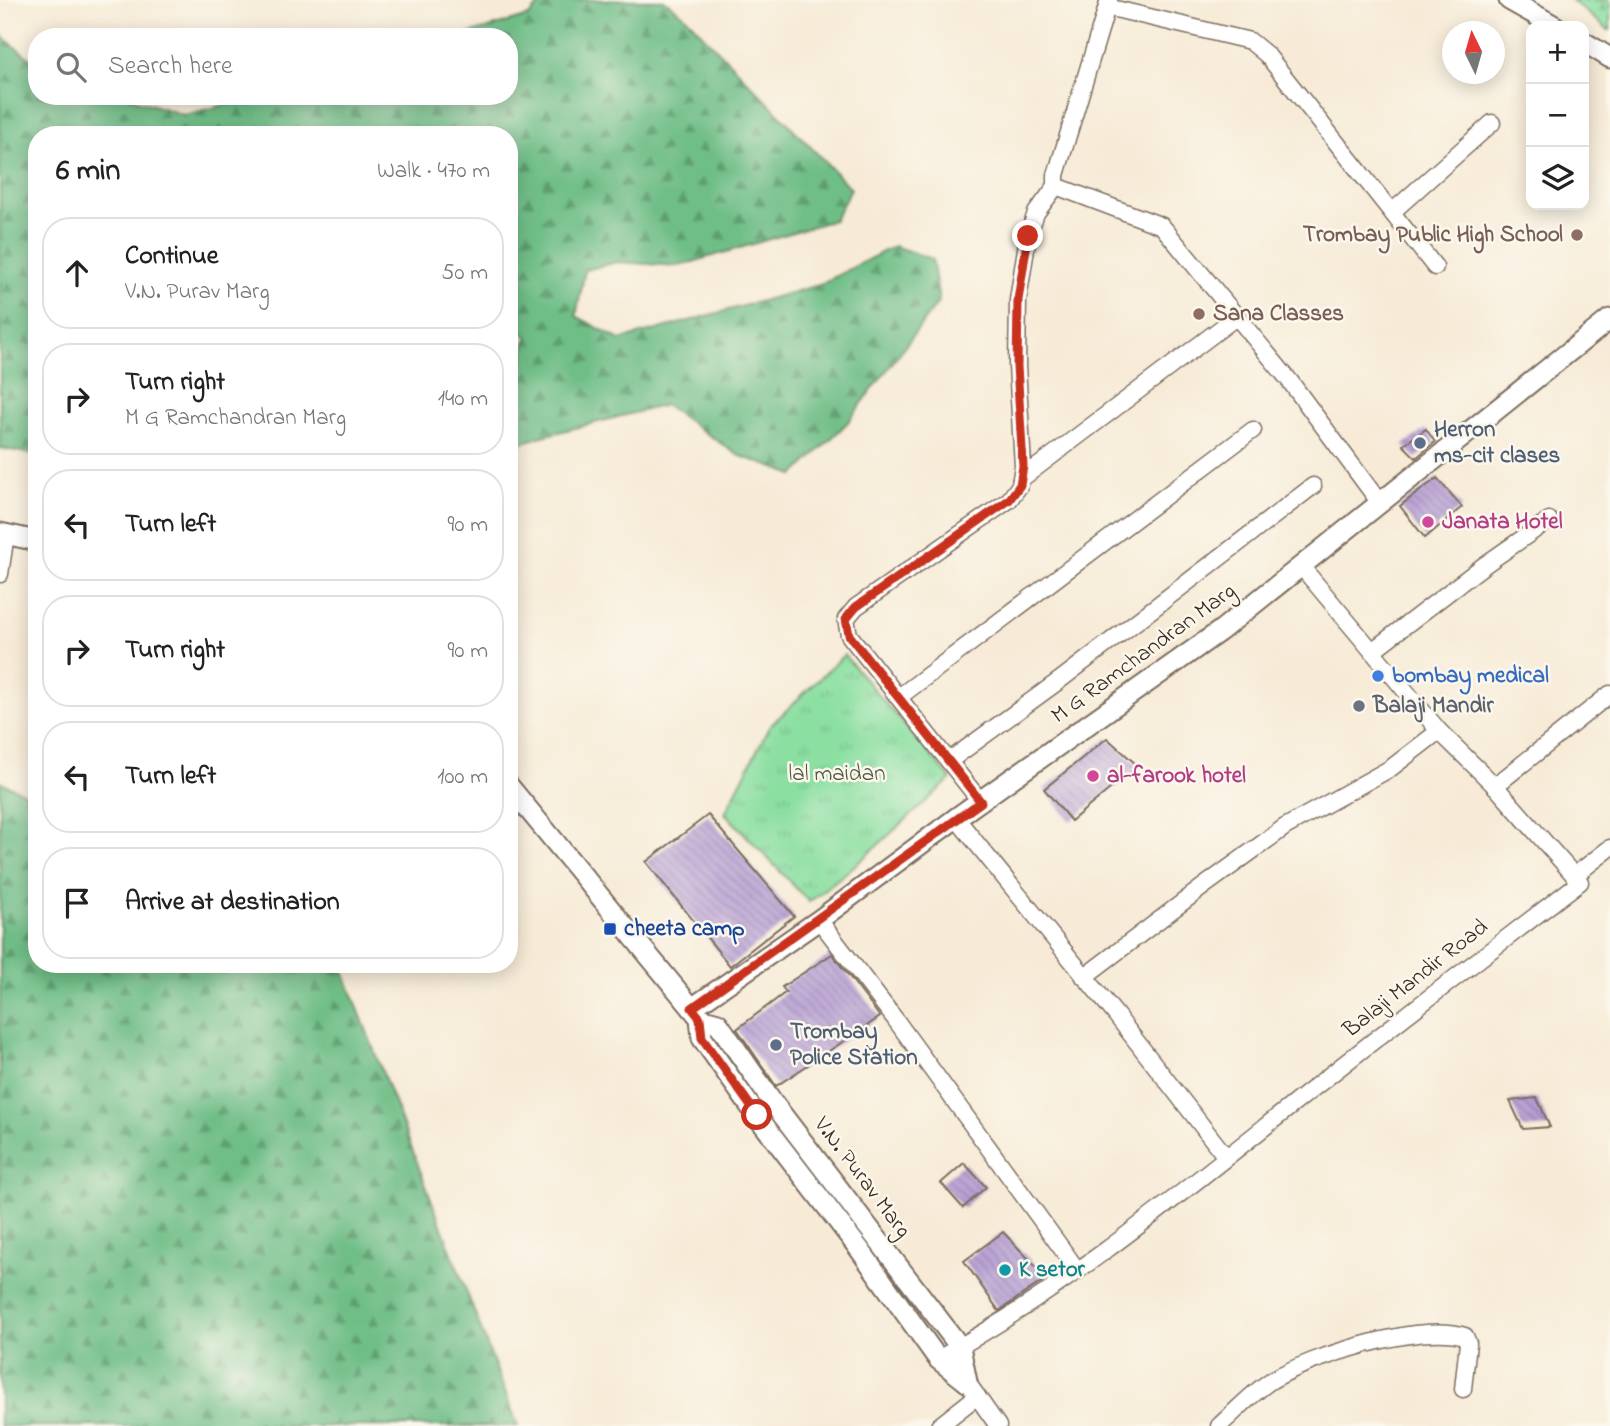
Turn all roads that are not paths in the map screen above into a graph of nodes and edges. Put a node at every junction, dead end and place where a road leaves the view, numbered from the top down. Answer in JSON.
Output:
{"nodes":[{"id":1,"x":1508,"y":0,"type":"edge"},
{"id":2,"x":1108,"y":3,"type":"edge"},
{"id":3,"x":1546,"y":21,"type":"edge"},
{"id":4,"x":1589,"y":46,"type":"edge"},
{"id":5,"x":1610,"y":58,"type":"edge"},
{"id":6,"x":1492,"y":123,"type":"dead end"},
{"id":7,"x":1056,"y":186,"type":"junction"},
{"id":8,"x":1392,"y":212,"type":"junction"},
{"id":9,"x":1435,"y":267,"type":"dead end"},
{"id":10,"x":1236,"y":317,"type":"junction"},
{"id":11,"x":1610,"y":319,"type":"edge"},
{"id":12,"x":1253,"y":430,"type":"dead end"},
{"id":13,"x":1021,"y":479,"type":"junction"},
{"id":14,"x":1313,"y":486,"type":"dead end"},
{"id":15,"x":1380,"y":503,"type":"junction"},
{"id":16,"x":1549,"y":520,"type":"dead end"},
{"id":17,"x":3,"y":534,"type":"edge"},
{"id":18,"x":28,"y":539,"type":"edge"},
{"id":19,"x":1301,"y":566,"type":"junction"},
{"id":20,"x":0,"y":573,"type":"edge"},
{"id":21,"x":1373,"y":651,"type":"junction"},
{"id":22,"x":1610,"y":694,"type":"edge"},
{"id":23,"x":899,"y":697,"type":"junction"},
{"id":24,"x":1439,"y":731,"type":"junction"},
{"id":25,"x":949,"y":761,"type":"junction"},
{"id":26,"x":1495,"y":786,"type":"junction"},
{"id":27,"x":518,"y":797,"type":"edge"},
{"id":28,"x":981,"y":802,"type":"junction"},
{"id":29,"x":956,"y":818,"type":"junction"},
{"id":30,"x":1610,"y":848,"type":"edge"},
{"id":31,"x":1574,"y":876,"type":"junction"},
{"id":32,"x":819,"y":920,"type":"junction"},
{"id":33,"x":1084,"y":977,"type":"junction"},
{"id":34,"x":696,"y":1013,"type":"junction"},
{"id":35,"x":774,"y":1104,"type":"junction"},
{"id":36,"x":757,"y":1115,"type":"junction"},
{"id":37,"x":1226,"y":1157,"type":"junction"},
{"id":38,"x":876,"y":1237,"type":"junction"},
{"id":39,"x":860,"y":1250,"type":"junction"},
{"id":40,"x":1078,"y":1271,"type":"junction"},
{"id":41,"x":960,"y":1347,"type":"junction"},
{"id":42,"x":938,"y":1359,"type":"junction"},
{"id":43,"x":972,"y":1389,"type":"junction"},
{"id":44,"x":1463,"y":1390,"type":"dead end"},
{"id":45,"x":939,"y":1426,"type":"edge"},
{"id":46,"x":998,"y":1426,"type":"edge"},
{"id":47,"x":1219,"y":1426,"type":"edge"}],
"edges":[{"from":1,"to":3,"type":"street"},
{"from":2,"to":7,"type":"street"},
{"from":2,"to":8,"type":"street"},
{"from":4,"to":5,"type":"street"},
{"from":6,"to":8,"type":"street"},
{"from":7,"to":10,"type":"street"},
{"from":7,"to":13,"type":"street"},
{"from":8,"to":9,"type":"street"},
{"from":10,"to":13,"type":"street"},
{"from":10,"to":15,"type":"street"},
{"from":11,"to":15,"type":"street","name":"M G Ramchandran Marg"},
{"from":12,"to":23,"type":"street"},
{"from":13,"to":23,"type":"street"},
{"from":14,"to":25,"type":"street"},
{"from":15,"to":19,"type":"street","name":"M G Ramchandran Marg"},
{"from":16,"to":21,"type":"street"},
{"from":17,"to":18,"type":"street"},
{"from":17,"to":20,"type":"street"},
{"from":19,"to":21,"type":"street"},
{"from":19,"to":28,"type":"street","name":"M G Ramchandran Marg"},
{"from":21,"to":24,"type":"street"},
{"from":22,"to":26,"type":"street"},
{"from":23,"to":25,"type":"street"},
{"from":24,"to":26,"type":"street"},
{"from":24,"to":33,"type":"street"},
{"from":25,"to":28,"type":"street"},
{"from":26,"to":31,"type":"street"},
{"from":27,"to":34,"type":"street","name":"V.N. Purav Marg"},
{"from":28,"to":29,"type":"street","name":"M G Ramchandran Marg"},
{"from":29,"to":32,"type":"street","name":"M G Ramchandran Marg"},
{"from":29,"to":33,"type":"street"},
{"from":30,"to":31,"type":"street"},
{"from":31,"to":37,"type":"street","name":"Balaji Mandir Road"},
{"from":32,"to":34,"type":"street","name":"M G Ramchandran Marg"},
{"from":32,"to":40,"type":"street"},
{"from":33,"to":37,"type":"street"},
{"from":34,"to":35,"type":"street","name":"V.N. Purav Marg"},
{"from":34,"to":36,"type":"street","name":"V.N. Purav Marg"},
{"from":35,"to":36,"type":"street"},
{"from":35,"to":38,"type":"street","name":"V.N. Purav Marg"},
{"from":36,"to":39,"type":"street","name":"V.N. Purav Marg"},
{"from":37,"to":40,"type":"street","name":"Balaji Mandir Road"},
{"from":38,"to":39,"type":"street"},
{"from":38,"to":41,"type":"street","name":"V.N. Purav Marg"},
{"from":39,"to":42,"type":"street","name":"V.N. Purav Marg"},
{"from":40,"to":41,"type":"street","name":"Balaji Mandir Road"},
{"from":41,"to":42,"type":"street","name":"Balaji Mandir Road"},
{"from":41,"to":43,"type":"street","name":"V.N. Purav Marg"},
{"from":42,"to":43,"type":"street","name":"V.N. Purav Marg"},
{"from":43,"to":45,"type":"street"},
{"from":43,"to":46,"type":"street","name":"V.N. Purav Marg"},
{"from":44,"to":47,"type":"street"}]}
